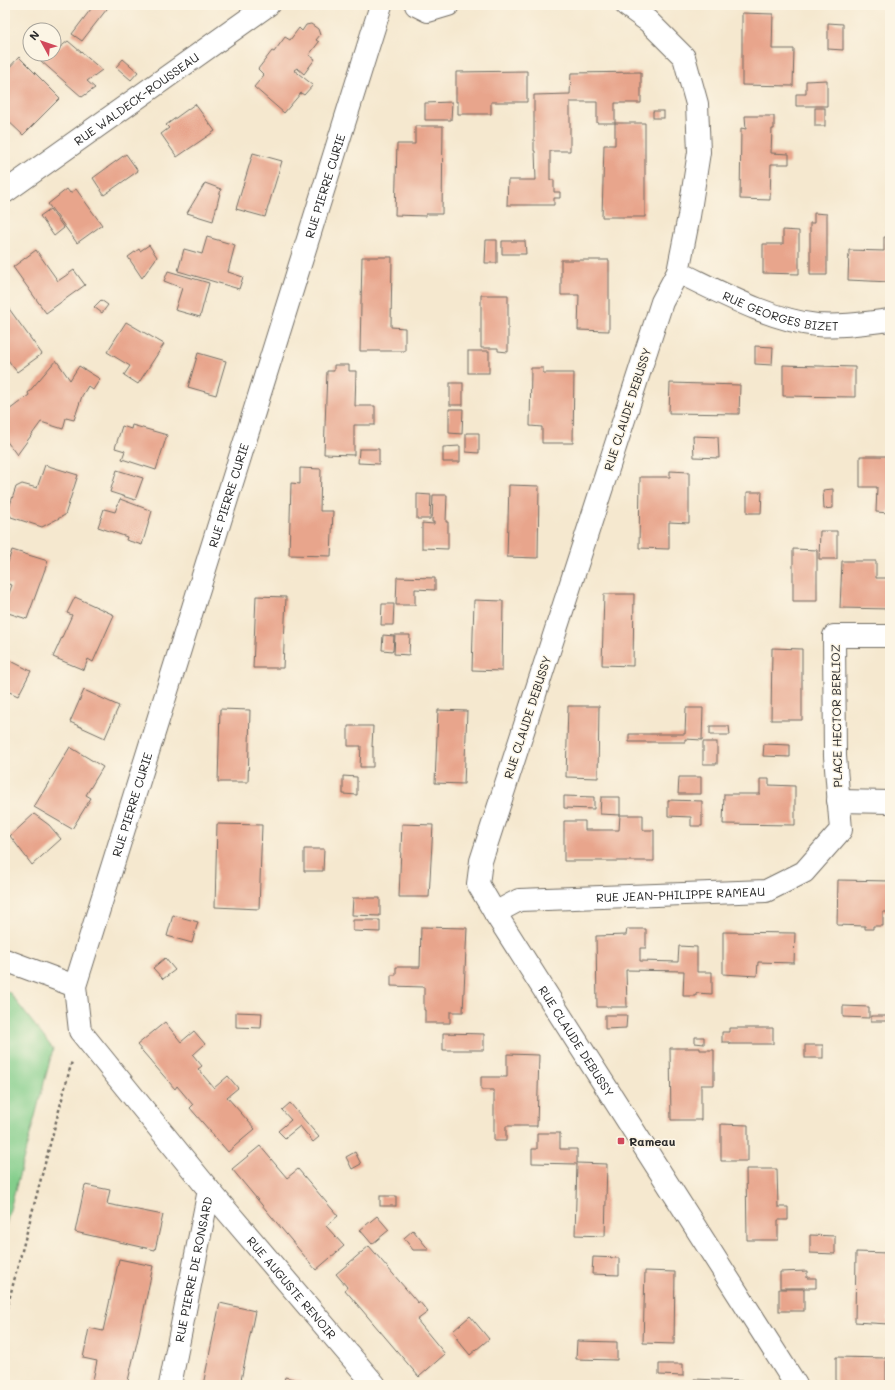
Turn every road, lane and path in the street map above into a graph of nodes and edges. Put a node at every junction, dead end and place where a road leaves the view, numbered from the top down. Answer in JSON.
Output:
{"nodes":[{"id":1,"x":268,"y":5,"type":"edge"},
{"id":2,"x":381,"y":5,"type":"edge"},
{"id":3,"x":416,"y":5,"type":"edge"},
{"id":4,"x":448,"y":5,"type":"edge"},
{"id":5,"x":626,"y":5,"type":"edge"},
{"id":6,"x":5,"y":192,"type":"edge"},
{"id":7,"x":678,"y":272,"type":"junction"},
{"id":8,"x":890,"y":320,"type":"edge"},
{"id":9,"x":890,"y":636,"type":"edge"},
{"id":10,"x":838,"y":801,"type":"junction"},
{"id":11,"x":890,"y":802,"type":"edge"},
{"id":12,"x":495,"y":913,"type":"junction"},
{"id":13,"x":5,"y":960,"type":"edge"},
{"id":14,"x":75,"y":986,"type":"junction"},
{"id":15,"x":80,"y":1031,"type":"junction"},
{"id":16,"x":209,"y":1190,"type":"junction"},
{"id":17,"x":5,"y":1315,"type":"edge"},
{"id":18,"x":170,"y":1385,"type":"edge"},
{"id":19,"x":375,"y":1385,"type":"edge"},
{"id":20,"x":796,"y":1385,"type":"edge"}],
"edges":[{"from":1,"to":6,"type":"street","name":"RUE WALDECK-ROUSSEAU"},
{"from":2,"to":14,"type":"street","name":"RUE PIERRE CURIE"},
{"from":3,"to":4,"type":"street"},
{"from":5,"to":7,"type":"street","name":"RUE CLAUDE DEBUSSY"},
{"from":7,"to":8,"type":"street","name":"RUE GEORGES BIZET"},
{"from":7,"to":12,"type":"street","name":"RUE CLAUDE DEBUSSY"},
{"from":9,"to":10,"type":"street","name":"PLACE HECTOR BERLIOZ"},
{"from":10,"to":11,"type":"street","name":"PLACE HECTOR BERLIOZ"},
{"from":10,"to":12,"type":"street","name":"RUE JEAN-PHILIPPE RAMEAU"},
{"from":12,"to":20,"type":"street","name":"RUE CLAUDE DEBUSSY"},
{"from":13,"to":14,"type":"street"},
{"from":14,"to":15,"type":"street","name":"RUE PIERRE CURIE"},
{"from":15,"to":16,"type":"street","name":"RUE PIERRE DE RONSARD"},
{"from":15,"to":17,"type":"path"},
{"from":16,"to":18,"type":"street","name":"RUE PIERRE DE RONSARD"},
{"from":16,"to":19,"type":"street","name":"RUE AUGUSTE RENOIR"}]}
